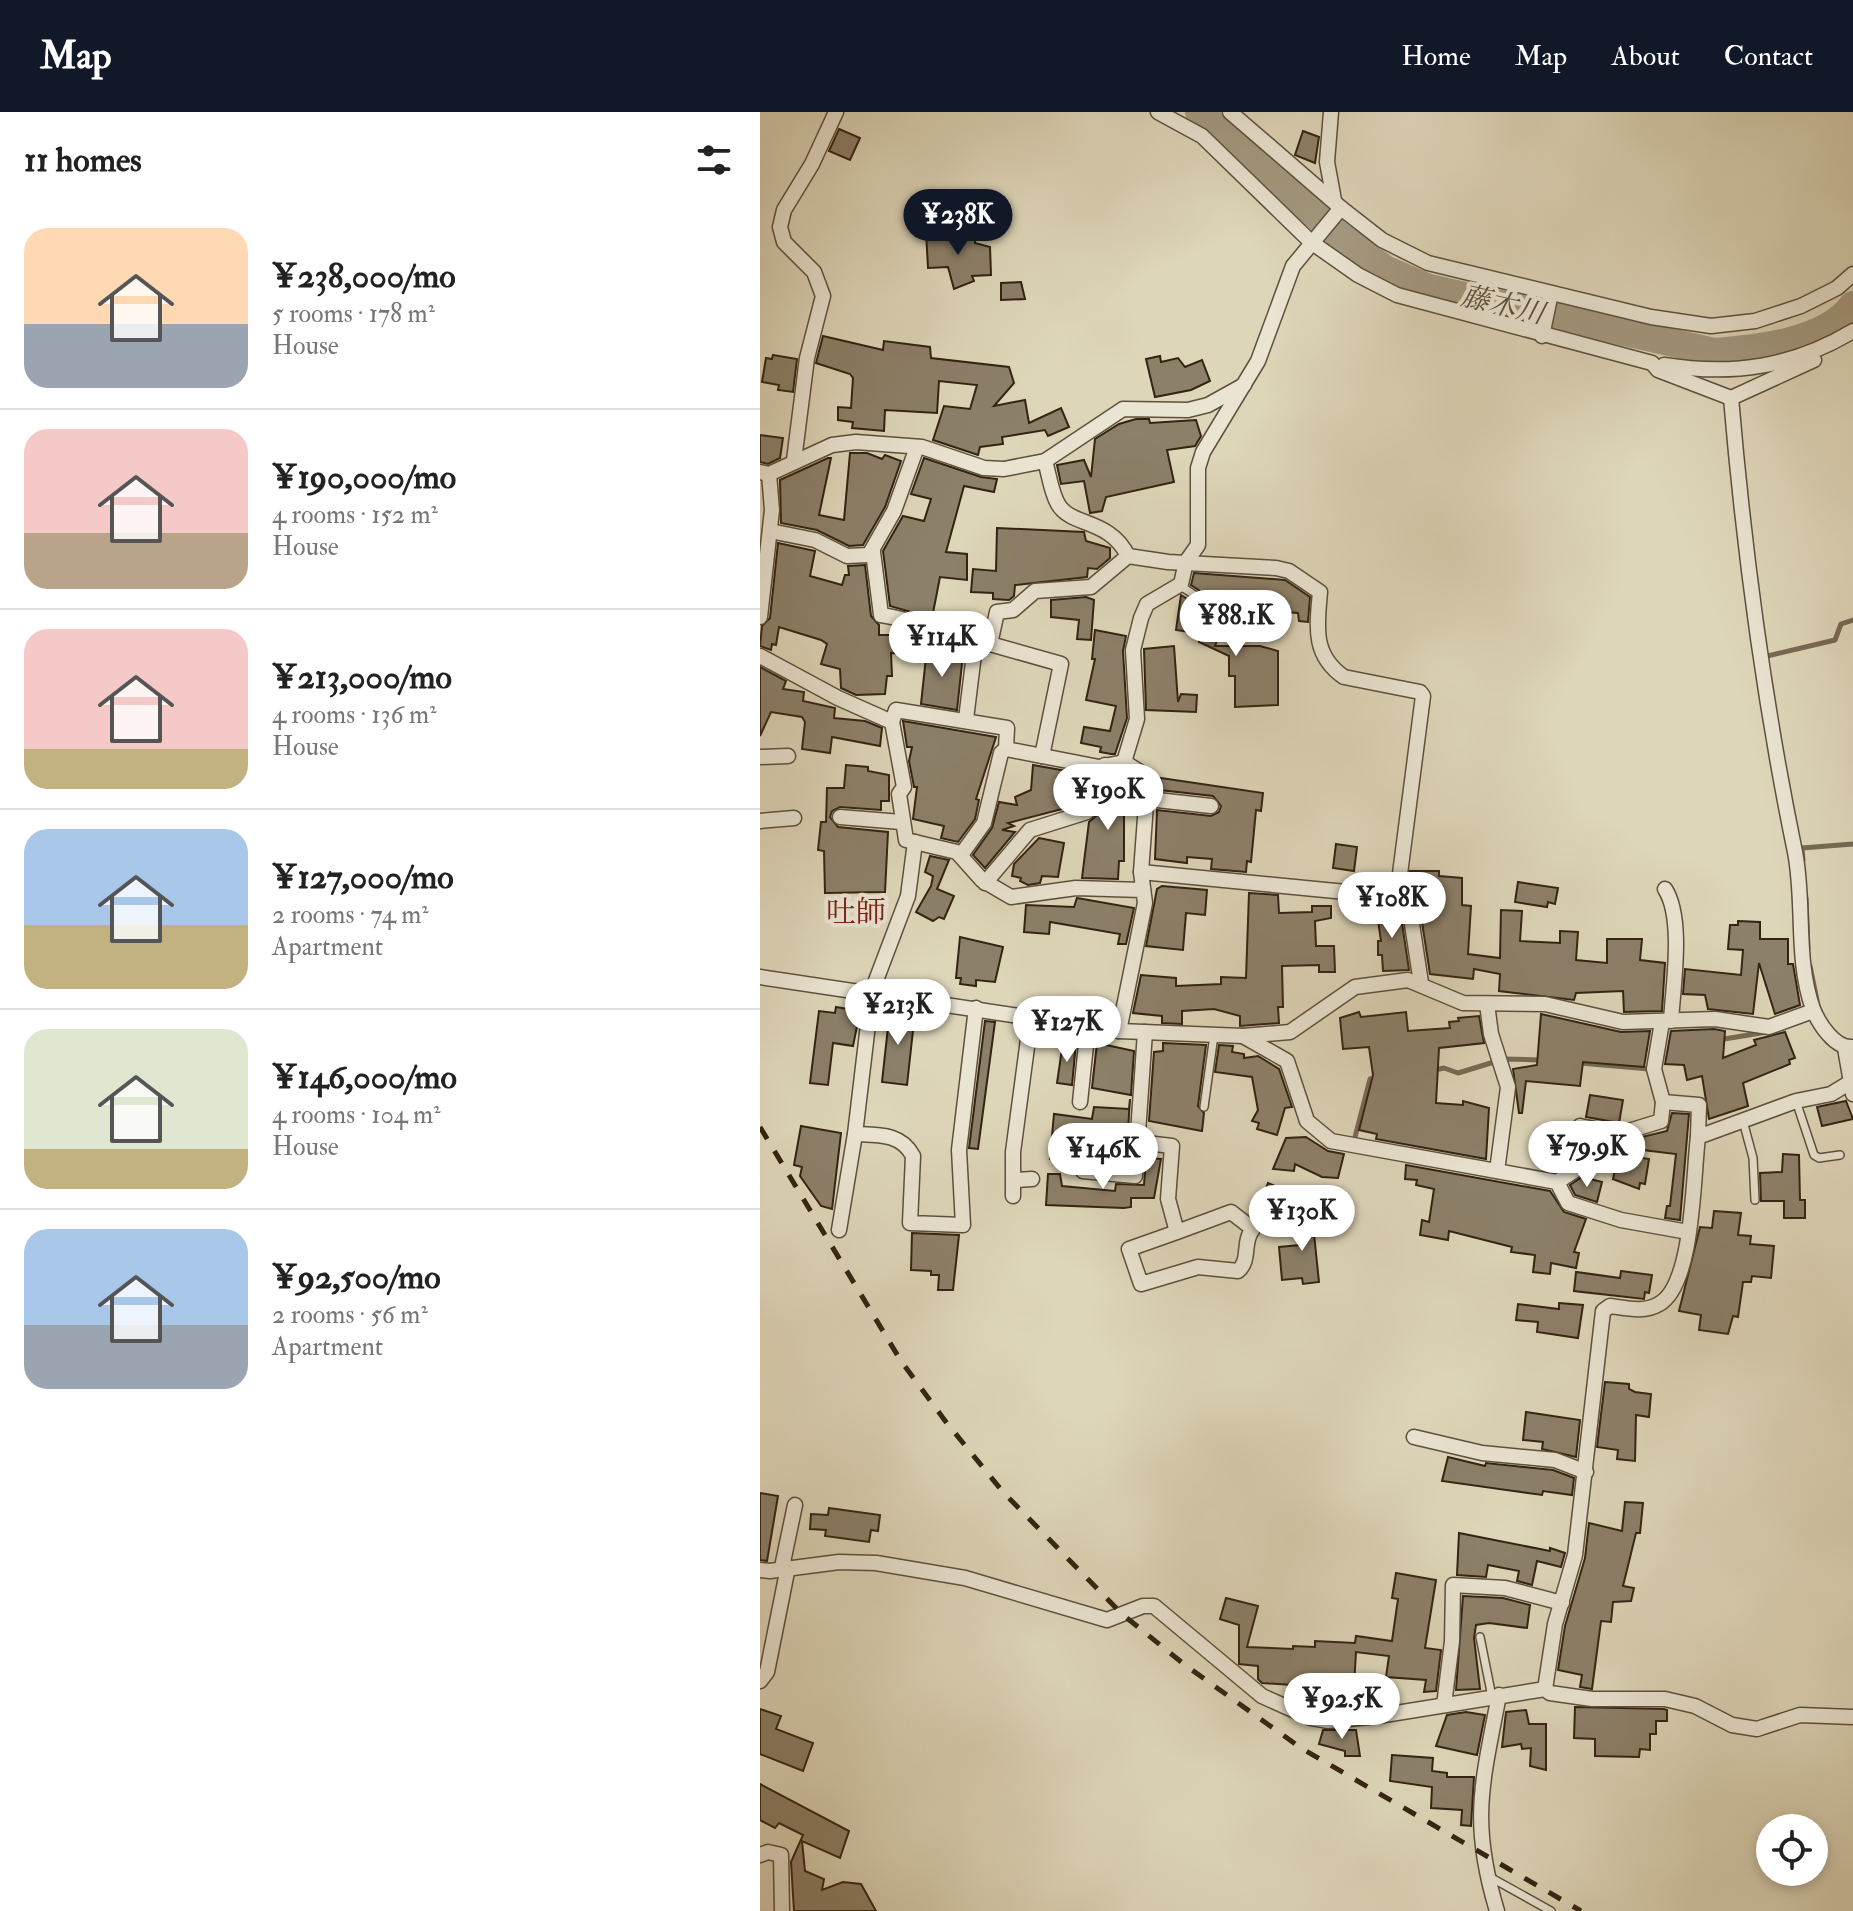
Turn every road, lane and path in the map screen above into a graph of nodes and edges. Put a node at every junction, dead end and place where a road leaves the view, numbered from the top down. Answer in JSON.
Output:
{"nodes":[{"id":1,"x":836,"y":112,"type":"edge"},
{"id":2,"x":1230,"y":112,"type":"edge"},
{"id":3,"x":1331,"y":112,"type":"edge"},
{"id":4,"x":1164,"y":113,"type":"edge"},
{"id":5,"x":1337,"y":207,"type":"junction"},
{"id":6,"x":1313,"y":239,"type":"junction"},
{"id":7,"x":1853,"y":274,"type":"edge"},
{"id":8,"x":1551,"y":293,"type":"junction"},
{"id":9,"x":1853,"y":331,"type":"edge"},
{"id":10,"x":1542,"y":336,"type":"junction"},
{"id":11,"x":1833,"y":343,"type":"junction"},
{"id":12,"x":1652,"y":363,"type":"junction"},
{"id":13,"x":1247,"y":383,"type":"junction"},
{"id":14,"x":1731,"y":398,"type":"junction"},
{"id":15,"x":917,"y":447,"type":"junction"},
{"id":16,"x":794,"y":460,"type":"junction"},
{"id":17,"x":1045,"y":461,"type":"junction"},
{"id":18,"x":764,"y":473,"type":"edge"},
{"id":19,"x":770,"y":531,"type":"junction"},
{"id":20,"x":873,"y":552,"type":"junction"},
{"id":21,"x":1128,"y":556,"type":"junction"},
{"id":22,"x":1186,"y":562,"type":"junction"},
{"id":23,"x":763,"y":563,"type":"edge"},
{"id":24,"x":1179,"y":585,"type":"junction"},
{"id":25,"x":760,"y":617,"type":"edge"},
{"id":26,"x":1265,"y":623,"type":"dead end"},
{"id":27,"x":982,"y":645,"type":"junction"},
{"id":28,"x":760,"y":656,"type":"edge"},
{"id":29,"x":966,"y":719,"type":"junction"},
{"id":30,"x":892,"y":722,"type":"junction"},
{"id":31,"x":1006,"y":749,"type":"junction"},
{"id":32,"x":788,"y":756,"type":"dead end"},
{"id":33,"x":1042,"y":756,"type":"junction"},
{"id":34,"x":760,"y":757,"type":"edge"},
{"id":35,"x":1124,"y":762,"type":"junction"},
{"id":36,"x":1105,"y":765,"type":"junction"},
{"id":37,"x":1148,"y":799,"type":"junction"},
{"id":38,"x":1211,"y":806,"type":"dead end"},
{"id":39,"x":840,"y":817,"type":"dead end"},
{"id":40,"x":794,"y":818,"type":"dead end"},
{"id":41,"x":760,"y":821,"type":"edge"},
{"id":42,"x":901,"y":822,"type":"junction"},
{"id":43,"x":915,"y":842,"type":"junction"},
{"id":44,"x":961,"y":855,"type":"junction"},
{"id":45,"x":1141,"y":872,"type":"junction"},
{"id":46,"x":985,"y":883,"type":"junction"},
{"id":47,"x":1665,"y":889,"type":"dead end"},
{"id":48,"x":1142,"y":890,"type":"junction"},
{"id":49,"x":1397,"y":897,"type":"junction"},
{"id":50,"x":760,"y":977,"type":"edge"},
{"id":51,"x":1421,"y":983,"type":"junction"},
{"id":52,"x":872,"y":991,"type":"junction"},
{"id":53,"x":1487,"y":1004,"type":"junction"},
{"id":54,"x":976,"y":1008,"type":"junction"},
{"id":55,"x":1813,"y":1011,"type":"junction"},
{"id":56,"x":1031,"y":1017,"type":"junction"},
{"id":57,"x":1666,"y":1022,"type":"junction"},
{"id":58,"x":1088,"y":1026,"type":"junction"},
{"id":59,"x":1119,"y":1031,"type":"junction"},
{"id":60,"x":1145,"y":1032,"type":"junction"},
{"id":61,"x":1214,"y":1035,"type":"junction"},
{"id":62,"x":1243,"y":1036,"type":"junction"},
{"id":63,"x":1849,"y":1048,"type":"edge"},
{"id":64,"x":1851,"y":1089,"type":"edge"},
{"id":65,"x":1796,"y":1101,"type":"junction"},
{"id":66,"x":1080,"y":1102,"type":"dead end"},
{"id":67,"x":1663,"y":1102,"type":"junction"},
{"id":68,"x":1204,"y":1107,"type":"dead end"},
{"id":69,"x":1743,"y":1121,"type":"junction"},
{"id":70,"x":855,"y":1134,"type":"junction"},
{"id":71,"x":1698,"y":1137,"type":"junction"},
{"id":72,"x":1137,"y":1142,"type":"junction"},
{"id":73,"x":1840,"y":1155,"type":"dead end"},
{"id":74,"x":1083,"y":1171,"type":"dead end"},
{"id":75,"x":1497,"y":1171,"type":"junction"},
{"id":76,"x":1032,"y":1179,"type":"dead end"},
{"id":77,"x":1014,"y":1180,"type":"junction"},
{"id":78,"x":1557,"y":1182,"type":"junction"},
{"id":79,"x":1013,"y":1196,"type":"dead end"},
{"id":80,"x":1755,"y":1200,"type":"dead end"},
{"id":81,"x":839,"y":1230,"type":"dead end"},
{"id":82,"x":1177,"y":1232,"type":"junction"},
{"id":83,"x":1688,"y":1232,"type":"junction"},
{"id":84,"x":1414,"y":1437,"type":"dead end"},
{"id":85,"x":1586,"y":1472,"type":"junction"},
{"id":86,"x":795,"y":1505,"type":"dead end"},
{"id":87,"x":785,"y":1567,"type":"junction"},
{"id":88,"x":760,"y":1570,"type":"edge"},
{"id":89,"x":1562,"y":1603,"type":"junction"},
{"id":90,"x":1480,"y":1637,"type":"dead end"},
{"id":91,"x":760,"y":1681,"type":"edge"},
{"id":92,"x":1545,"y":1689,"type":"junction"},
{"id":93,"x":1495,"y":1696,"type":"junction"},
{"id":94,"x":1444,"y":1705,"type":"junction"},
{"id":95,"x":1853,"y":1717,"type":"edge"},
{"id":96,"x":760,"y":1855,"type":"edge"},
{"id":97,"x":1486,"y":1875,"type":"junction"},
{"id":98,"x":782,"y":1911,"type":"edge"},
{"id":99,"x":1497,"y":1911,"type":"edge"},
{"id":100,"x":1551,"y":1911,"type":"edge"}],
"edges":[{"from":1,"to":16,"type":"street"},
{"from":2,"to":5,"type":"street"},
{"from":3,"to":5,"type":"street"},
{"from":4,"to":6,"type":"street"},
{"from":5,"to":6,"type":"street"},
{"from":5,"to":8,"type":"street"},
{"from":6,"to":10,"type":"street"},
{"from":6,"to":13,"type":"street"},
{"from":7,"to":8,"type":"street"},
{"from":8,"to":10,"type":"street"},
{"from":9,"to":11,"type":"street"},
{"from":10,"to":12,"type":"street"},
{"from":11,"to":12,"type":"street"},
{"from":11,"to":14,"type":"street"},
{"from":12,"to":14,"type":"street"},
{"from":13,"to":17,"type":"street"},
{"from":13,"to":22,"type":"street"},
{"from":14,"to":55,"type":"street"},
{"from":15,"to":16,"type":"street"},
{"from":15,"to":17,"type":"street"},
{"from":15,"to":20,"type":"street"},
{"from":16,"to":18,"type":"street"},
{"from":17,"to":21,"type":"street"},
{"from":18,"to":19,"type":"street"},
{"from":19,"to":20,"type":"street"},
{"from":19,"to":23,"type":"street"},
{"from":20,"to":27,"type":"street"},
{"from":21,"to":22,"type":"street"},
{"from":21,"to":27,"type":"street"},
{"from":22,"to":24,"type":"street"},
{"from":22,"to":49,"type":"street"},
{"from":23,"to":25,"type":"street"},
{"from":24,"to":26,"type":"lane"},
{"from":24,"to":35,"type":"street"},
{"from":27,"to":29,"type":"street"},
{"from":27,"to":33,"type":"street"},
{"from":28,"to":30,"type":"street"},
{"from":29,"to":30,"type":"street"},
{"from":29,"to":31,"type":"street"},
{"from":30,"to":42,"type":"street"},
{"from":31,"to":33,"type":"street"},
{"from":31,"to":44,"type":"street"},
{"from":32,"to":34,"type":"street"},
{"from":33,"to":36,"type":"street"},
{"from":35,"to":36,"type":"street"},
{"from":35,"to":37,"type":"street"},
{"from":36,"to":46,"type":"street"},
{"from":37,"to":38,"type":"street"},
{"from":37,"to":45,"type":"street"},
{"from":39,"to":42,"type":"street"},
{"from":40,"to":41,"type":"street"},
{"from":42,"to":43,"type":"street"},
{"from":43,"to":44,"type":"street"},
{"from":43,"to":52,"type":"street"},
{"from":44,"to":46,"type":"street"},
{"from":45,"to":48,"type":"street"},
{"from":45,"to":49,"type":"street"},
{"from":46,"to":48,"type":"street"},
{"from":47,"to":57,"type":"street"},
{"from":48,"to":59,"type":"street"},
{"from":49,"to":51,"type":"street"},
{"from":50,"to":52,"type":"street"},
{"from":51,"to":53,"type":"street"},
{"from":51,"to":62,"type":"street"},
{"from":52,"to":54,"type":"street"},
{"from":52,"to":70,"type":"street"},
{"from":53,"to":57,"type":"street"},
{"from":53,"to":75,"type":"street"},
{"from":54,"to":56,"type":"street"},
{"from":54,"to":70,"type":"street"},
{"from":55,"to":57,"type":"street"},
{"from":55,"to":63,"type":"street"},
{"from":56,"to":58,"type":"street"},
{"from":56,"to":77,"type":"street"},
{"from":57,"to":67,"type":"street"},
{"from":58,"to":59,"type":"street"},
{"from":58,"to":66,"type":"street"},
{"from":59,"to":60,"type":"street"},
{"from":60,"to":61,"type":"street"},
{"from":60,"to":72,"type":"street"},
{"from":61,"to":62,"type":"street"},
{"from":61,"to":68,"type":"lane"},
{"from":62,"to":75,"type":"street"},
{"from":63,"to":64,"type":"street"},
{"from":64,"to":65,"type":"street"},
{"from":65,"to":69,"type":"street"},
{"from":65,"to":73,"type":"lane"},
{"from":67,"to":71,"type":"street"},
{"from":67,"to":78,"type":"street"},
{"from":69,"to":71,"type":"street"},
{"from":69,"to":80,"type":"lane"},
{"from":70,"to":81,"type":"street"},
{"from":71,"to":83,"type":"street"},
{"from":72,"to":74,"type":"street"},
{"from":72,"to":82,"type":"street"},
{"from":75,"to":78,"type":"street"},
{"from":76,"to":77,"type":"street"},
{"from":77,"to":79,"type":"street"},
{"from":78,"to":83,"type":"street"},
{"from":82,"to":82,"type":"street"},
{"from":83,"to":85,"type":"street"},
{"from":84,"to":85,"type":"street"},
{"from":85,"to":89,"type":"street"},
{"from":86,"to":87,"type":"street"},
{"from":87,"to":88,"type":"street"},
{"from":87,"to":91,"type":"street"},
{"from":87,"to":94,"type":"street"},
{"from":89,"to":92,"type":"street"},
{"from":89,"to":94,"type":"street"},
{"from":90,"to":93,"type":"lane"},
{"from":92,"to":93,"type":"street"},
{"from":92,"to":95,"type":"street"},
{"from":93,"to":94,"type":"street"},
{"from":93,"to":97,"type":"street"},
{"from":96,"to":98,"type":"street"},
{"from":97,"to":99,"type":"street"},
{"from":97,"to":100,"type":"lane"}]}
